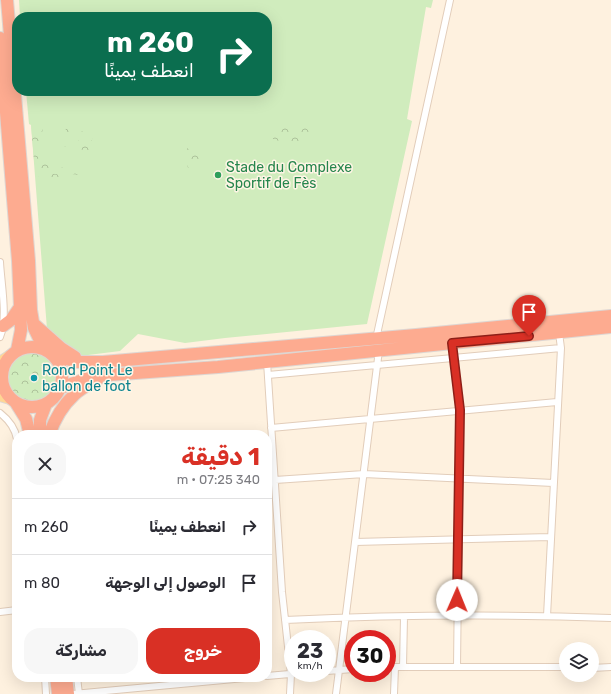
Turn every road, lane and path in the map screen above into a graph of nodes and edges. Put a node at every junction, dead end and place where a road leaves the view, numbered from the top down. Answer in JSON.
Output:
{"nodes":[{"id":1,"x":7,"y":0,"type":"edge"},
{"id":2,"x":450,"y":0,"type":"edge"},
{"id":3,"x":0,"y":38,"type":"edge"},
{"id":4,"x":12,"y":60,"type":"edge"},
{"id":5,"x":15,"y":96,"type":"edge"},
{"id":6,"x":0,"y":262,"type":"edge"},
{"id":7,"x":20,"y":307,"type":"junction"},
{"id":8,"x":611,"y":316,"type":"edge"},
{"id":9,"x":33,"y":322,"type":"junction"},
{"id":10,"x":611,"y":327,"type":"edge"},
{"id":11,"x":2,"y":332,"type":"edge"},
{"id":12,"x":559,"y":333,"type":"junction"},
{"id":13,"x":452,"y":343,"type":"junction"},
{"id":14,"x":377,"y":344,"type":"junction"},
{"id":15,"x":561,"y":348,"type":"junction"},
{"id":16,"x":48,"y":351,"type":"junction"},
{"id":17,"x":9,"y":356,"type":"edge"},
{"id":18,"x":454,"y":359,"type":"junction"},
{"id":19,"x":267,"y":362,"type":"junction"},
{"id":20,"x":88,"y":363,"type":"junction"},
{"id":21,"x":377,"y":366,"type":"junction"},
{"id":22,"x":106,"y":375,"type":"junction"},
{"id":23,"x":268,"y":375,"type":"junction"},
{"id":24,"x":60,"y":388,"type":"junction"},
{"id":25,"x":9,"y":399,"type":"edge"},
{"id":26,"x":557,"y":402,"type":"junction"},
{"id":27,"x":46,"y":404,"type":"junction"},
{"id":28,"x":460,"y":410,"type":"junction"},
{"id":29,"x":0,"y":413,"type":"edge"},
{"id":30,"x":370,"y":420,"type":"junction"},
{"id":31,"x":271,"y":428,"type":"joint"},
{"id":32,"x":14,"y":430,"type":"edge"},
{"id":33,"x":29,"y":430,"type":"edge"},
{"id":34,"x":40,"y":430,"type":"edge"},
{"id":35,"x":51,"y":430,"type":"edge"},
{"id":36,"x":272,"y":441,"type":"edge"},
{"id":37,"x":364,"y":474,"type":"junction"},
{"id":38,"x":458,"y":479,"type":"junction"},
{"id":39,"x":275,"y":480,"type":"junction"},
{"id":40,"x":553,"y":483,"type":"junction"},
{"id":41,"x":551,"y":537,"type":"junction"},
{"id":42,"x":458,"y":539,"type":"junction"},
{"id":43,"x":355,"y":542,"type":"junction"},
{"id":44,"x":12,"y":611,"type":"edge"},
{"id":45,"x":0,"y":612,"type":"edge"},
{"id":46,"x":457,"y":616,"type":"junction"},
{"id":47,"x":547,"y":616,"type":"junction"},
{"id":48,"x":346,"y":617,"type":"junction"},
{"id":49,"x":404,"y":617,"type":"junction"},
{"id":50,"x":611,"y":618,"type":"edge"},
{"id":51,"x":285,"y":620,"type":"junction"},
{"id":52,"x":286,"y":630,"type":"edge"},
{"id":53,"x":396,"y":667,"type":"edge"},
{"id":54,"x":403,"y":667,"type":"junction"},
{"id":55,"x":458,"y":667,"type":"junction"},
{"id":56,"x":559,"y":667,"type":"edge"},
{"id":57,"x":611,"y":667,"type":"edge"},
{"id":58,"x":599,"y":668,"type":"edge"},
{"id":59,"x":336,"y":670,"type":"edge"},
{"id":60,"x":339,"y":670,"type":"junction"},
{"id":61,"x":344,"y":670,"type":"edge"},
{"id":62,"x":284,"y":675,"type":"edge"},
{"id":63,"x":272,"y":676,"type":"edge"},
{"id":64,"x":45,"y":682,"type":"edge"},
{"id":65,"x":57,"y":682,"type":"edge"},
{"id":66,"x":69,"y":682,"type":"edge"},
{"id":67,"x":76,"y":682,"type":"edge"},
{"id":68,"x":210,"y":682,"type":"edge"},
{"id":69,"x":291,"y":682,"type":"edge"},
{"id":70,"x":394,"y":682,"type":"edge"},
{"id":71,"x":116,"y":692,"type":"edge"},
{"id":72,"x":46,"y":694,"type":"edge"},
{"id":73,"x":58,"y":694,"type":"edge"},
{"id":74,"x":75,"y":694,"type":"edge"},
{"id":75,"x":290,"y":694,"type":"edge"},
{"id":76,"x":336,"y":694,"type":"edge"},
{"id":77,"x":394,"y":694,"type":"edge"}],
"edges":[{"from":1,"to":4,"type":"highway"},
{"from":2,"to":14,"type":"street"},
{"from":3,"to":7,"type":"highway"},
{"from":5,"to":9,"type":"highway"},
{"from":6,"to":11,"type":"street"},
{"from":7,"to":11,"type":"highway"},
{"from":7,"to":17,"type":"highway"},
{"from":8,"to":14,"type":"highway"},
{"from":9,"to":16,"type":"highway"},
{"from":9,"to":20,"type":"highway"},
{"from":10,"to":12,"type":"highway"},
{"from":12,"to":13,"type":"highway"},
{"from":12,"to":15,"type":"street"},
{"from":13,"to":14,"type":"highway"},
{"from":13,"to":18,"type":"street"},
{"from":14,"to":19,"type":"highway"},
{"from":14,"to":20,"type":"highway"},
{"from":14,"to":21,"type":"street"},
{"from":15,"to":18,"type":"street"},
{"from":15,"to":26,"type":"street"},
{"from":16,"to":17,"type":"highway"},
{"from":16,"to":20,"type":"highway"},
{"from":16,"to":24,"type":"highway"},
{"from":17,"to":25,"type":"highway"},
{"from":18,"to":21,"type":"street"},
{"from":18,"to":28,"type":"street"},
{"from":19,"to":22,"type":"highway"},
{"from":19,"to":23,"type":"street"},
{"from":21,"to":23,"type":"street"},
{"from":21,"to":30,"type":"street"},
{"from":22,"to":24,"type":"highway"},
{"from":22,"to":35,"type":"highway"},
{"from":23,"to":31,"type":"street"},
{"from":24,"to":27,"type":"highway"},
{"from":25,"to":27,"type":"highway"},
{"from":25,"to":33,"type":"highway"},
{"from":26,"to":28,"type":"street"},
{"from":26,"to":40,"type":"street"},
{"from":27,"to":34,"type":"highway"},
{"from":28,"to":30,"type":"street"},
{"from":28,"to":38,"type":"street"},
{"from":29,"to":32,"type":"street"},
{"from":30,"to":31,"type":"street"},
{"from":30,"to":37,"type":"street"},
{"from":36,"to":39,"type":"street"},
{"from":37,"to":38,"type":"street"},
{"from":37,"to":39,"type":"street"},
{"from":37,"to":43,"type":"street"},
{"from":38,"to":40,"type":"street"},
{"from":38,"to":42,"type":"street"},
{"from":39,"to":51,"type":"street"},
{"from":40,"to":41,"type":"street"},
{"from":41,"to":42,"type":"street"},
{"from":41,"to":47,"type":"street"},
{"from":42,"to":43,"type":"street"},
{"from":42,"to":46,"type":"street"},
{"from":43,"to":48,"type":"street"},
{"from":44,"to":45,"type":"street"},
{"from":46,"to":47,"type":"street"},
{"from":46,"to":49,"type":"street"},
{"from":46,"to":55,"type":"street"},
{"from":47,"to":50,"type":"street"},
{"from":48,"to":49,"type":"street"},
{"from":48,"to":51,"type":"street"},
{"from":48,"to":60,"type":"street"},
{"from":49,"to":54,"type":"street"},
{"from":51,"to":52,"type":"street"},
{"from":53,"to":54,"type":"street"},
{"from":54,"to":55,"type":"street"},
{"from":55,"to":56,"type":"street"},
{"from":57,"to":58,"type":"street"},
{"from":59,"to":60,"type":"street"},
{"from":60,"to":61,"type":"street"},
{"from":60,"to":76,"type":"street"},
{"from":62,"to":63,"type":"street"},
{"from":64,"to":72,"type":"street"},
{"from":65,"to":73,"type":"highway"},
{"from":66,"to":74,"type":"highway"},
{"from":67,"to":74,"type":"street"},
{"from":68,"to":71,"type":"street"},
{"from":69,"to":75,"type":"street"},
{"from":70,"to":77,"type":"street"},
{"from":71,"to":74,"type":"street"}]}
